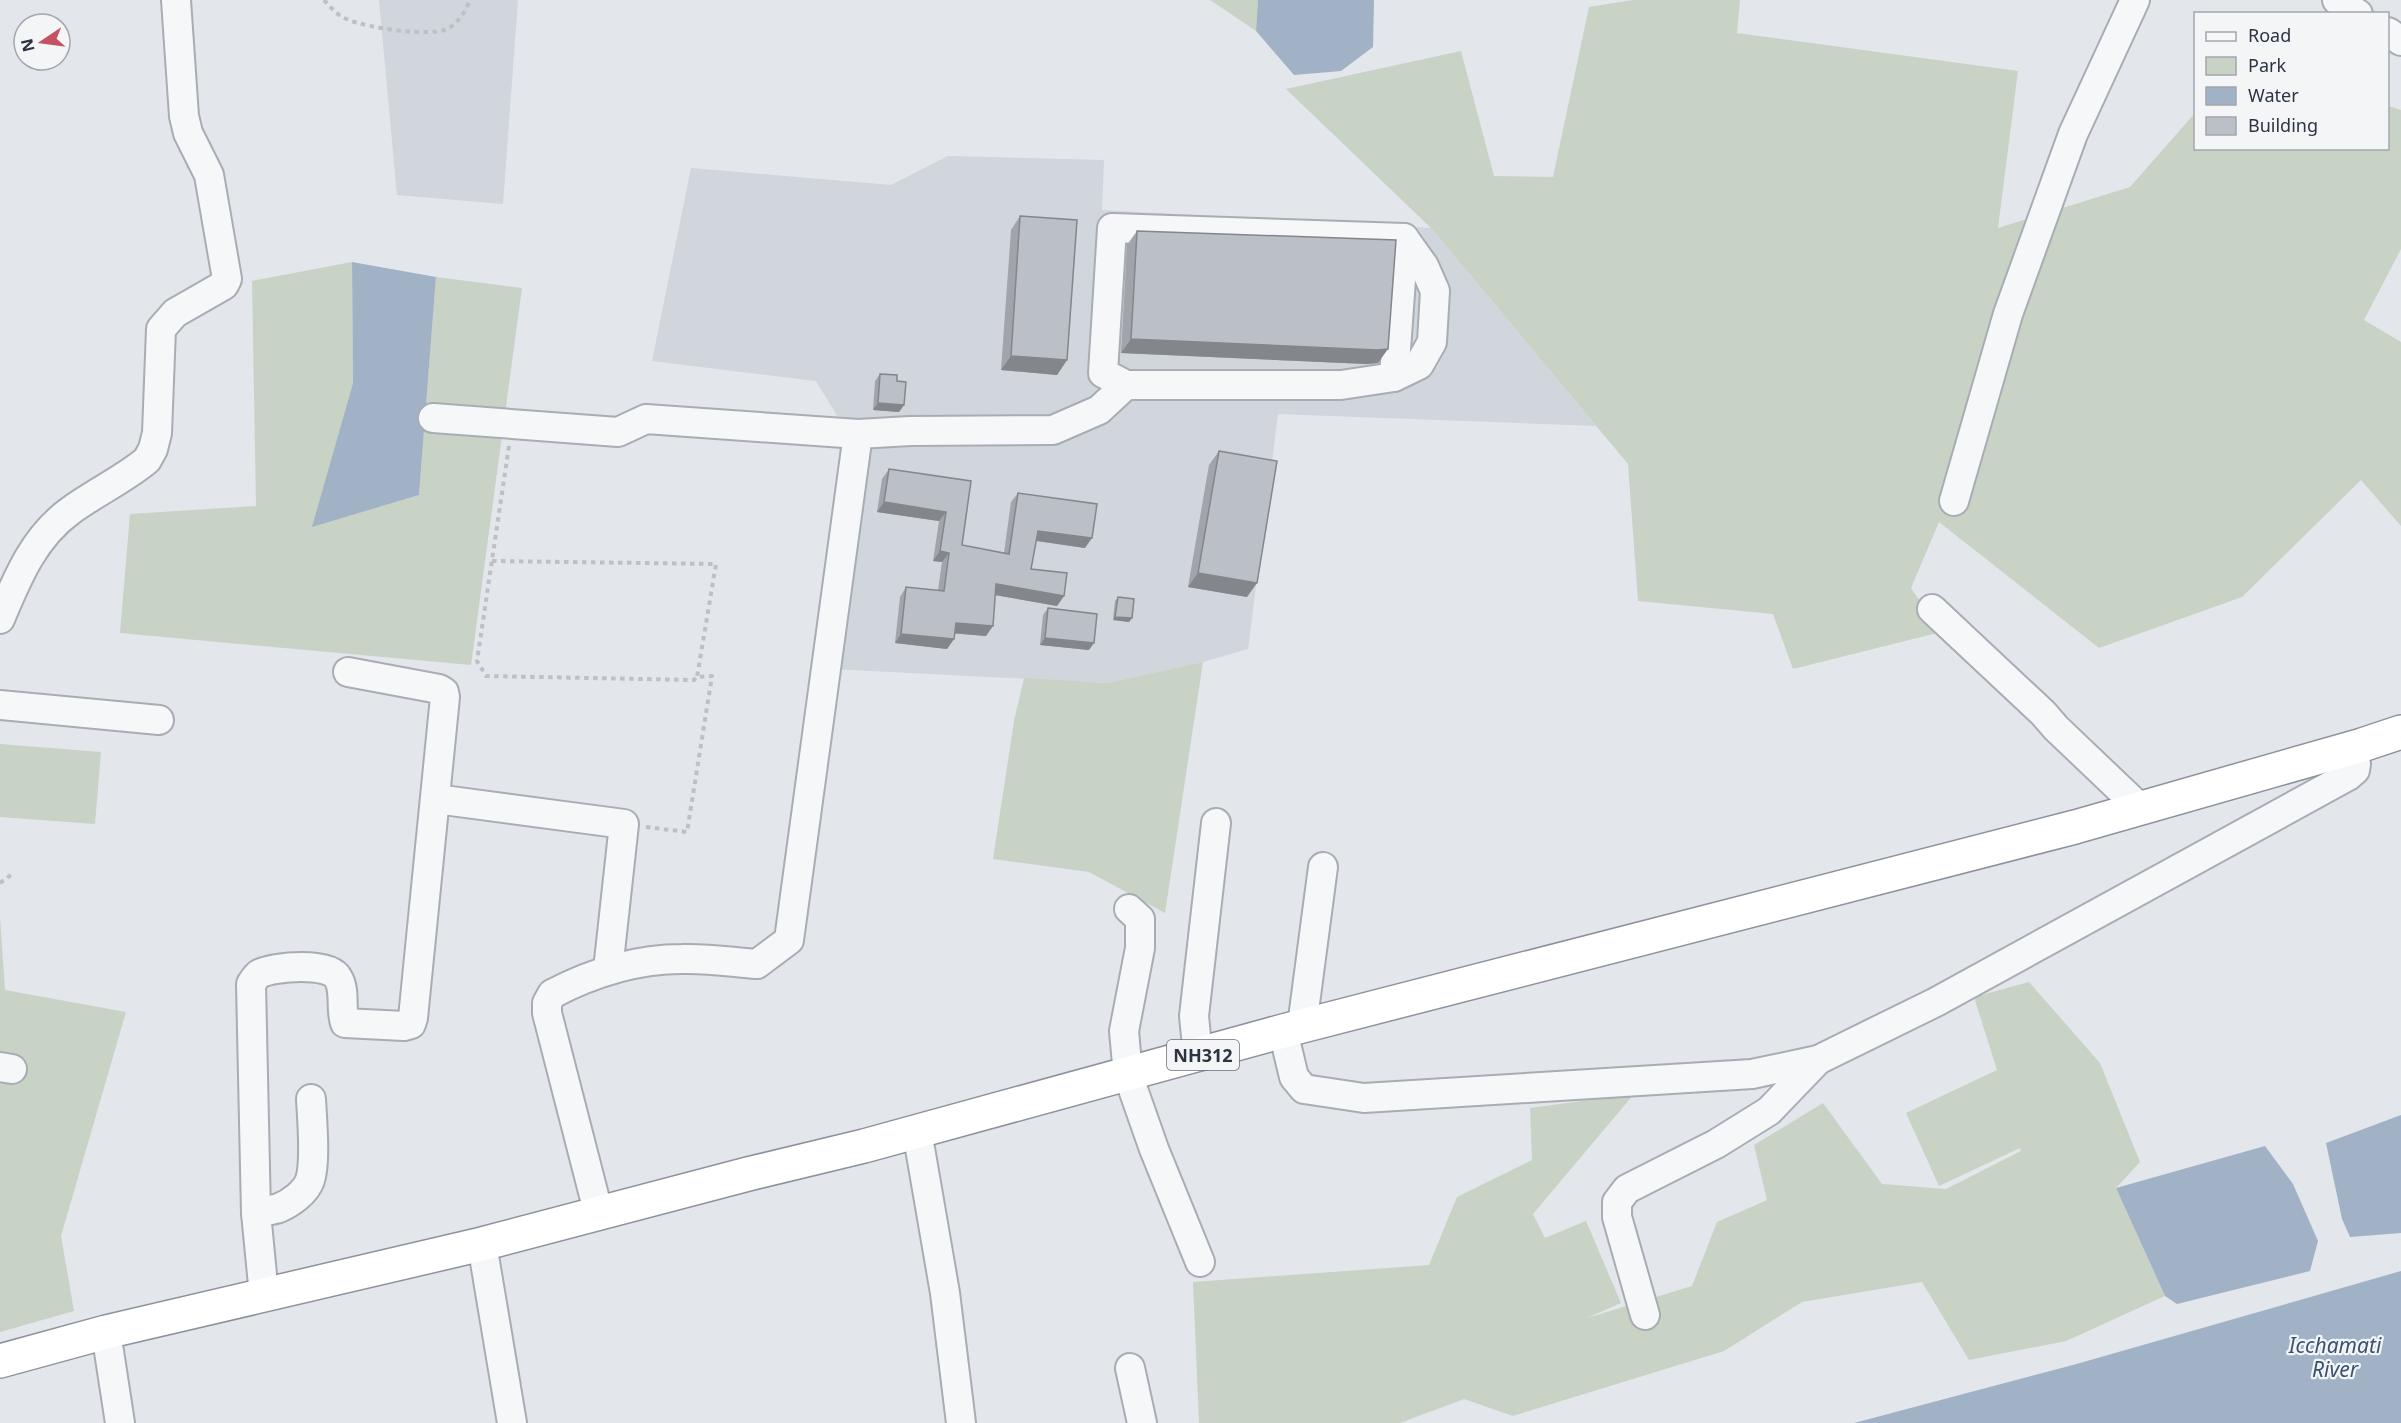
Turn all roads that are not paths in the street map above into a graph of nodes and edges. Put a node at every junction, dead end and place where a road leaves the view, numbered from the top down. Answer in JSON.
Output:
{"nodes":[{"id":1,"x":176,"y":0,"type":"edge"},
{"id":2,"x":2135,"y":0,"type":"edge"},
{"id":3,"x":2337,"y":0,"type":"edge"},
{"id":4,"x":2355,"y":12,"type":"edge"},
{"id":5,"x":1126,"y":385,"type":"junction"},
{"id":6,"x":433,"y":418,"type":"dead end"},
{"id":7,"x":858,"y":434,"type":"junction"},
{"id":8,"x":1954,"y":501,"type":"dead end"},
{"id":9,"x":1932,"y":609,"type":"dead end"},
{"id":10,"x":0,"y":619,"type":"edge"},
{"id":11,"x":348,"y":672,"type":"dead end"},
{"id":12,"x":0,"y":705,"type":"edge"},
{"id":13,"x":159,"y":720,"type":"dead end"},
{"id":14,"x":2401,"y":732,"type":"edge"},
{"id":15,"x":2352,"y":748,"type":"junction"},
{"id":16,"x":436,"y":799,"type":"junction"},
{"id":17,"x":2140,"y":808,"type":"junction"},
{"id":18,"x":1216,"y":823,"type":"dead end"},
{"id":19,"x":1323,"y":867,"type":"dead end"},
{"id":20,"x":1129,"y":909,"type":"dead end"},
{"id":21,"x":608,"y":970,"type":"junction"},
{"id":22,"x":1293,"y":1029,"type":"junction"},
{"id":23,"x":1198,"y":1056,"type":"junction"},
{"id":24,"x":1818,"y":1060,"type":"junction"},
{"id":25,"x":1128,"y":1075,"type":"junction"},
{"id":26,"x":311,"y":1099,"type":"dead end"},
{"id":27,"x":917,"y":1131,"type":"junction"},
{"id":28,"x":256,"y":1213,"type":"junction"},
{"id":29,"x":599,"y":1215,"type":"junction"},
{"id":30,"x":482,"y":1244,"type":"junction"},
{"id":31,"x":1200,"y":1262,"type":"dead end"},
{"id":32,"x":264,"y":1294,"type":"junction"},
{"id":33,"x":1644,"y":1315,"type":"dead end"},
{"id":34,"x":106,"y":1332,"type":"junction"},
{"id":35,"x":0,"y":1361,"type":"edge"},
{"id":36,"x":1130,"y":1368,"type":"dead end"},
{"id":37,"x":120,"y":1423,"type":"edge"},
{"id":38,"x":512,"y":1423,"type":"edge"},
{"id":39,"x":961,"y":1423,"type":"edge"},
{"id":40,"x":1142,"y":1423,"type":"edge"}],
"edges":[{"from":1,"to":10,"type":"street"},
{"from":2,"to":8,"type":"street"},
{"from":3,"to":4,"type":"street"},
{"from":5,"to":5,"type":"street"},
{"from":5,"to":7,"type":"street"},
{"from":6,"to":7,"type":"street"},
{"from":7,"to":21,"type":"street"},
{"from":9,"to":17,"type":"street"},
{"from":11,"to":16,"type":"street"},
{"from":12,"to":13,"type":"street"},
{"from":14,"to":15,"type":"highway","number":"NH312"},
{"from":15,"to":17,"type":"highway","number":"NH312"},
{"from":15,"to":24,"type":"street"},
{"from":16,"to":21,"type":"street"},
{"from":16,"to":28,"type":"street"},
{"from":17,"to":22,"type":"highway","number":"NH312"},
{"from":18,"to":23,"type":"street"},
{"from":19,"to":22,"type":"street"},
{"from":20,"to":25,"type":"street"},
{"from":21,"to":29,"type":"street"},
{"from":22,"to":23,"type":"highway","number":"NH312"},
{"from":22,"to":24,"type":"street"},
{"from":23,"to":25,"type":"highway","number":"NH312"},
{"from":24,"to":33,"type":"street"},
{"from":25,"to":27,"type":"highway","number":"NH312"},
{"from":25,"to":31,"type":"street"},
{"from":26,"to":28,"type":"street"},
{"from":27,"to":29,"type":"highway","number":"NH312"},
{"from":27,"to":39,"type":"street"},
{"from":28,"to":32,"type":"street"},
{"from":29,"to":30,"type":"highway","number":"NH312"},
{"from":30,"to":32,"type":"highway","number":"NH312"},
{"from":30,"to":38,"type":"street"},
{"from":32,"to":34,"type":"highway","number":"NH312"},
{"from":34,"to":35,"type":"highway","number":"NH312"},
{"from":34,"to":37,"type":"street"},
{"from":36,"to":40,"type":"street"}]}
